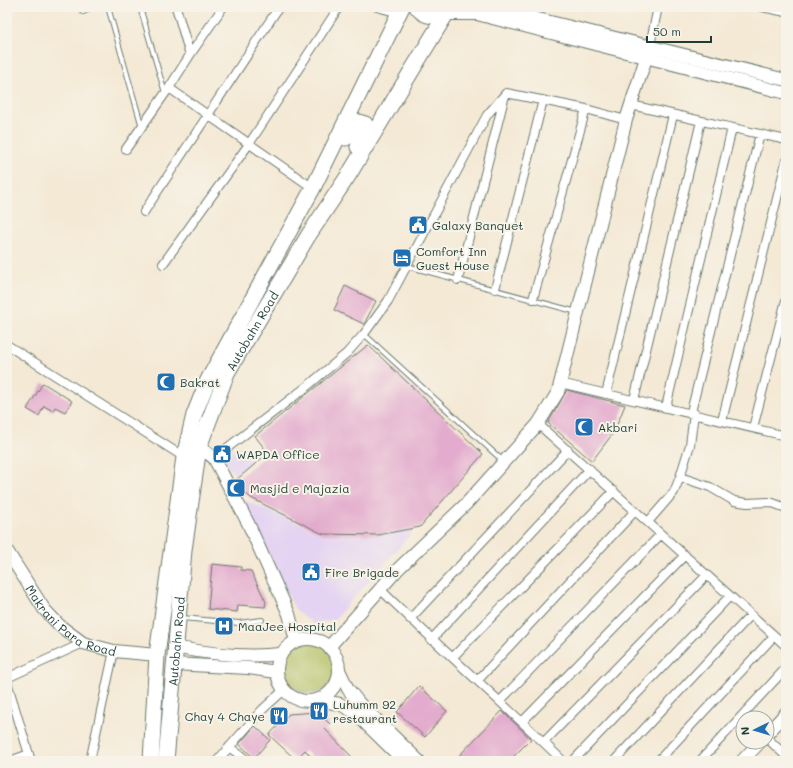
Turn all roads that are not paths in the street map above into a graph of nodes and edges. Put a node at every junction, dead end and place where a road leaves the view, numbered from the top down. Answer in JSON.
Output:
{"nodes":[{"id":1,"x":108,"y":7,"type":"edge"},
{"id":2,"x":140,"y":7,"type":"edge"},
{"id":3,"x":176,"y":7,"type":"edge"},
{"id":4,"x":223,"y":7,"type":"edge"},
{"id":5,"x":279,"y":7,"type":"edge"},
{"id":6,"x":339,"y":7,"type":"edge"},
{"id":7,"x":377,"y":7,"type":"edge"},
{"id":8,"x":417,"y":7,"type":"edge"},
{"id":9,"x":490,"y":7,"type":"edge"},
{"id":10,"x":658,"y":7,"type":"edge"},
{"id":11,"x":763,"y":7,"type":"edge"},
{"id":12,"x":401,"y":10,"type":"edge"},
{"id":13,"x":449,"y":10,"type":"edge"},
{"id":14,"x":786,"y":12,"type":"edge"},
{"id":15,"x":648,"y":52,"type":"junction"},
{"id":16,"x":190,"y":55,"type":"junction"},
{"id":17,"x":786,"y":80,"type":"edge"},
{"id":18,"x":167,"y":91,"type":"junction"},
{"id":19,"x":506,"y":92,"type":"junction"},
{"id":20,"x":786,"y":94,"type":"edge"},
{"id":21,"x":543,"y":100,"type":"junction"},
{"id":22,"x":631,"y":104,"type":"junction"},
{"id":23,"x":586,"y":109,"type":"junction"},
{"id":24,"x":207,"y":115,"type":"junction"},
{"id":25,"x":673,"y":115,"type":"junction"},
{"id":26,"x":626,"y":120,"type":"junction"},
{"id":27,"x":701,"y":121,"type":"junction"},
{"id":28,"x":142,"y":127,"type":"junction"},
{"id":29,"x":732,"y":128,"type":"junction"},
{"id":30,"x":760,"y":134,"type":"junction"},
{"id":31,"x":786,"y":140,"type":"edge"},
{"id":32,"x":249,"y":144,"type":"junction"},
{"id":33,"x":126,"y":149,"type":"dead end"},
{"id":34,"x":786,"y":162,"type":"edge"},
{"id":35,"x":323,"y":163,"type":"junction"},
{"id":36,"x":348,"y":176,"type":"junction"},
{"id":37,"x":313,"y":188,"type":"junction"},
{"id":38,"x":144,"y":212,"type":"dead end"},
{"id":39,"x":163,"y":264,"type":"dead end"},
{"id":40,"x":407,"y":266,"type":"junction"},
{"id":41,"x":458,"y":280,"type":"junction"},
{"id":42,"x":495,"y":289,"type":"junction"},
{"id":43,"x":533,"y":299,"type":"junction"},
{"id":44,"x":786,"y":300,"type":"edge"},
{"id":45,"x":578,"y":312,"type":"junction"},
{"id":46,"x":364,"y":334,"type":"junction"},
{"id":47,"x":7,"y":345,"type":"edge"},
{"id":48,"x":560,"y":383,"type":"junction"},
{"id":49,"x":606,"y":394,"type":"junction"},
{"id":50,"x":634,"y":400,"type":"junction"},
{"id":51,"x":666,"y":407,"type":"junction"},
{"id":52,"x":693,"y":413,"type":"junction"},
{"id":53,"x":722,"y":421,"type":"junction"},
{"id":54,"x":538,"y":424,"type":"junction"},
{"id":55,"x":753,"y":428,"type":"junction"},
{"id":56,"x":786,"y":434,"type":"edge"},
{"id":57,"x":199,"y":447,"type":"junction"},
{"id":58,"x":568,"y":450,"type":"junction"},
{"id":59,"x":184,"y":456,"type":"junction"},
{"id":60,"x":214,"y":458,"type":"junction"},
{"id":61,"x":503,"y":462,"type":"junction"},
{"id":62,"x":590,"y":470,"type":"junction"},
{"id":63,"x":680,"y":477,"type":"junction"},
{"id":64,"x":614,"y":491,"type":"junction"},
{"id":65,"x":786,"y":508,"type":"edge"},
{"id":66,"x":635,"y":511,"type":"junction"},
{"id":67,"x":648,"y":522,"type":"junction"},
{"id":68,"x":661,"y":534,"type":"junction"},
{"id":69,"x":7,"y":551,"type":"edge"},
{"id":70,"x":685,"y":555,"type":"junction"},
{"id":71,"x":707,"y":575,"type":"junction"},
{"id":72,"x":380,"y":589,"type":"junction"},
{"id":73,"x":730,"y":596,"type":"junction"},
{"id":74,"x":751,"y":615,"type":"junction"},
{"id":75,"x":177,"y":617,"type":"junction"},
{"id":76,"x":410,"y":619,"type":"junction"},
{"id":77,"x":262,"y":620,"type":"dead end"},
{"id":78,"x":774,"y":636,"type":"junction"},
{"id":79,"x":432,"y":640,"type":"junction"},
{"id":80,"x":296,"y":641,"type":"junction"},
{"id":81,"x":83,"y":643,"type":"junction"},
{"id":82,"x":786,"y":646,"type":"edge"},
{"id":83,"x":174,"y":647,"type":"junction"},
{"id":84,"x":329,"y":647,"type":"junction"},
{"id":85,"x":114,"y":651,"type":"junction"},
{"id":86,"x":281,"y":654,"type":"junction"},
{"id":87,"x":157,"y":655,"type":"junction"},
{"id":88,"x":453,"y":657,"type":"junction"},
{"id":89,"x":173,"y":664,"type":"junction"},
{"id":90,"x":786,"y":668,"type":"edge"},
{"id":91,"x":339,"y":670,"type":"junction"},
{"id":92,"x":277,"y":672,"type":"junction"},
{"id":93,"x":7,"y":678,"type":"edge"},
{"id":94,"x":478,"y":680,"type":"junction"},
{"id":95,"x":7,"y":682,"type":"edge"},
{"id":96,"x":284,"y":690,"type":"junction"},
{"id":97,"x":316,"y":700,"type":"junction"},
{"id":98,"x":500,"y":701,"type":"junction"},
{"id":99,"x":786,"y":713,"type":"edge"},
{"id":100,"x":522,"y":722,"type":"junction"},
{"id":101,"x":775,"y":725,"type":"edge"},
{"id":102,"x":544,"y":742,"type":"junction"},
{"id":103,"x":775,"y":746,"type":"edge"},
{"id":104,"x":229,"y":747,"type":"junction"},
{"id":105,"x":752,"y":750,"type":"edge"},
{"id":106,"x":786,"y":756,"type":"edge"},
{"id":107,"x":30,"y":757,"type":"edge"},
{"id":108,"x":10,"y":761,"type":"edge"},
{"id":109,"x":90,"y":761,"type":"edge"},
{"id":110,"x":151,"y":761,"type":"edge"},
{"id":111,"x":166,"y":761,"type":"edge"},
{"id":112,"x":217,"y":761,"type":"edge"},
{"id":113,"x":248,"y":761,"type":"edge"},
{"id":114,"x":404,"y":761,"type":"edge"},
{"id":115,"x":419,"y":761,"type":"edge"},
{"id":116,"x":563,"y":761,"type":"edge"},
{"id":117,"x":573,"y":761,"type":"edge"},
{"id":118,"x":614,"y":761,"type":"edge"},
{"id":119,"x":658,"y":761,"type":"edge"},
{"id":120,"x":700,"y":761,"type":"edge"},
{"id":121,"x":742,"y":761,"type":"edge"}],
"edges":[{"from":1,"to":28,"type":"lane"},
{"from":2,"to":18,"type":"lane"},
{"from":3,"to":16,"type":"street"},
{"from":4,"to":16,"type":"street"},
{"from":5,"to":24,"type":"street"},
{"from":6,"to":32,"type":"street"},
{"from":7,"to":12,"type":"street"},
{"from":8,"to":13,"type":"highway"},
{"from":9,"to":15,"type":"main road"},
{"from":10,"to":15,"type":"street"},
{"from":11,"to":14,"type":"street"},
{"from":12,"to":35,"type":"highway","name":"Autobahn Road"},
{"from":13,"to":15,"type":"main road"},
{"from":13,"to":36,"type":"highway","name":"Autobahn Road"},
{"from":15,"to":17,"type":"main road"},
{"from":15,"to":20,"type":"main road"},
{"from":15,"to":22,"type":"main road"},
{"from":16,"to":18,"type":"street"},
{"from":18,"to":24,"type":"street"},
{"from":18,"to":28,"type":"street"},
{"from":19,"to":21,"type":"street"},
{"from":19,"to":40,"type":"street"},
{"from":19,"to":41,"type":"street"},
{"from":21,"to":23,"type":"street"},
{"from":21,"to":42,"type":"street"},
{"from":22,"to":25,"type":"street"},
{"from":22,"to":26,"type":"main road"},
{"from":23,"to":26,"type":"street"},
{"from":23,"to":43,"type":"street"},
{"from":24,"to":32,"type":"street"},
{"from":24,"to":38,"type":"street"},
{"from":25,"to":27,"type":"street"},
{"from":25,"to":49,"type":"street"},
{"from":26,"to":45,"type":"main road"},
{"from":27,"to":29,"type":"street"},
{"from":27,"to":50,"type":"street"},
{"from":28,"to":33,"type":"street"},
{"from":29,"to":30,"type":"street"},
{"from":29,"to":51,"type":"street"},
{"from":30,"to":31,"type":"street"},
{"from":30,"to":52,"type":"street"},
{"from":32,"to":37,"type":"street"},
{"from":32,"to":39,"type":"street"},
{"from":34,"to":53,"type":"street"},
{"from":35,"to":36,"type":"highway"},
{"from":35,"to":37,"type":"highway","name":"Autobahn Road"},
{"from":36,"to":57,"type":"highway","name":"Autobahn Road"},
{"from":37,"to":59,"type":"highway","name":"Autobahn Road"},
{"from":40,"to":41,"type":"lane"},
{"from":40,"to":46,"type":"street"},
{"from":41,"to":42,"type":"lane"},
{"from":42,"to":43,"type":"lane"},
{"from":43,"to":45,"type":"lane"},
{"from":44,"to":55,"type":"street"},
{"from":45,"to":48,"type":"main road"},
{"from":46,"to":60,"type":"street"},
{"from":46,"to":61,"type":"lane"},
{"from":47,"to":59,"type":"street"},
{"from":48,"to":49,"type":"street"},
{"from":48,"to":54,"type":"main road"},
{"from":49,"to":50,"type":"street"},
{"from":50,"to":51,"type":"street"},
{"from":51,"to":52,"type":"street"},
{"from":52,"to":53,"type":"street"},
{"from":52,"to":63,"type":"street"},
{"from":53,"to":55,"type":"street"},
{"from":54,"to":58,"type":"street"},
{"from":54,"to":61,"type":"main road"},
{"from":55,"to":56,"type":"street"},
{"from":57,"to":60,"type":"main road"},
{"from":57,"to":75,"type":"highway","name":"Autobahn Road"},
{"from":58,"to":62,"type":"street"},
{"from":58,"to":76,"type":"street"},
{"from":59,"to":87,"type":"highway","name":"Autobahn Road"},
{"from":60,"to":80,"type":"main road"},
{"from":61,"to":72,"type":"main road"},
{"from":62,"to":64,"type":"street"},
{"from":62,"to":79,"type":"street"},
{"from":63,"to":65,"type":"street"},
{"from":63,"to":67,"type":"street"},
{"from":64,"to":66,"type":"street"},
{"from":64,"to":88,"type":"street"},
{"from":66,"to":67,"type":"street"},
{"from":66,"to":94,"type":"street"},
{"from":67,"to":68,"type":"street"},
{"from":68,"to":70,"type":"street"},
{"from":68,"to":98,"type":"street"},
{"from":69,"to":81,"type":"main road","name":"Makrani Para Road"},
{"from":70,"to":71,"type":"street"},
{"from":70,"to":100,"type":"street"},
{"from":71,"to":73,"type":"street"},
{"from":71,"to":102,"type":"street"},
{"from":72,"to":76,"type":"street"},
{"from":72,"to":84,"type":"main road"},
{"from":73,"to":74,"type":"street"},
{"from":73,"to":117,"type":"street"},
{"from":74,"to":78,"type":"street"},
{"from":74,"to":118,"type":"street"},
{"from":75,"to":77,"type":"lane"},
{"from":75,"to":83,"type":"highway","name":"Autobahn Road"},
{"from":76,"to":79,"type":"street"},
{"from":78,"to":82,"type":"street"},
{"from":78,"to":119,"type":"street"},
{"from":79,"to":88,"type":"street"},
{"from":80,"to":84,"type":"main road"},
{"from":80,"to":86,"type":"main road"},
{"from":81,"to":85,"type":"main road","name":"Makrani Para Road"},
{"from":81,"to":93,"type":"street"},
{"from":83,"to":86,"type":"main road"},
{"from":83,"to":89,"type":"highway","name":"Autobahn Road"},
{"from":84,"to":91,"type":"main road"},
{"from":85,"to":87,"type":"main road","name":"Makrani Para Road"},
{"from":85,"to":109,"type":"street"},
{"from":86,"to":92,"type":"main road"},
{"from":87,"to":110,"type":"highway","name":"Autobahn Road"},
{"from":88,"to":94,"type":"street"},
{"from":89,"to":92,"type":"main road"},
{"from":89,"to":111,"type":"highway","name":"Autobahn Road"},
{"from":90,"to":120,"type":"street"},
{"from":91,"to":97,"type":"main road"},
{"from":91,"to":115,"type":"main road"},
{"from":92,"to":96,"type":"main road"},
{"from":94,"to":98,"type":"street"},
{"from":95,"to":107,"type":"street"},
{"from":96,"to":97,"type":"main road"},
{"from":96,"to":104,"type":"street"},
{"from":97,"to":114,"type":"main road"},
{"from":98,"to":100,"type":"street"},
{"from":99,"to":101,"type":"main road"},
{"from":100,"to":102,"type":"street"},
{"from":102,"to":116,"type":"street"},
{"from":103,"to":106,"type":"street"},
{"from":104,"to":112,"type":"street"},
{"from":104,"to":113,"type":"street"},
{"from":105,"to":121,"type":"main road"},
{"from":107,"to":108,"type":"street"}]}
